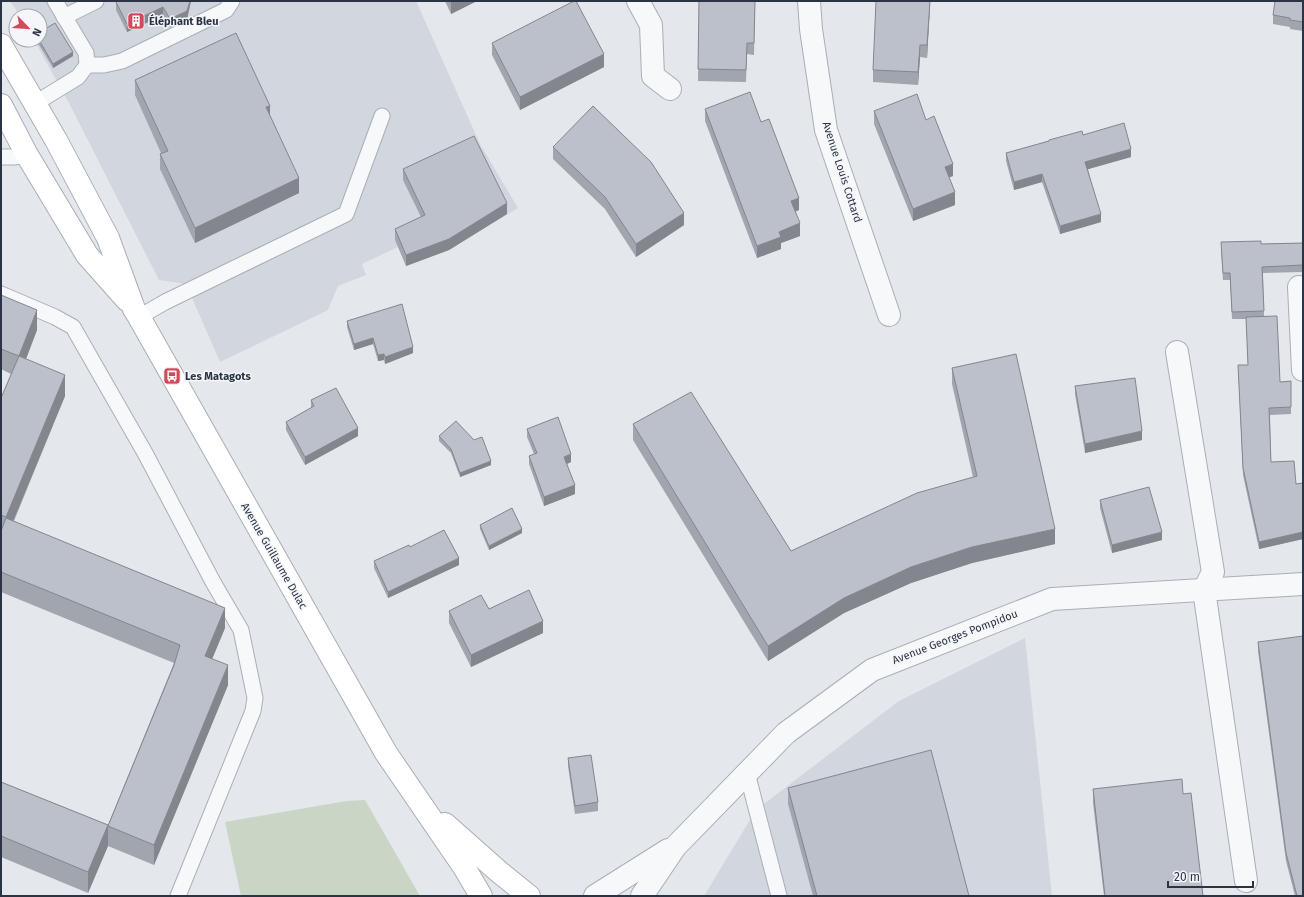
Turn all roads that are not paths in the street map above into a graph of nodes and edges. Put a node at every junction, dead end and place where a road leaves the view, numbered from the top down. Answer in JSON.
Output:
{"nodes":[{"id":1,"x":55,"y":1,"type":"edge"},
{"id":2,"x":96,"y":1,"type":"edge"},
{"id":3,"x":232,"y":1,"type":"edge"},
{"id":4,"x":638,"y":1,"type":"edge"},
{"id":5,"x":809,"y":1,"type":"edge"},
{"id":6,"x":64,"y":16,"type":"junction"},
{"id":7,"x":1,"y":45,"type":"edge"},
{"id":8,"x":87,"y":66,"type":"junction"},
{"id":9,"x":670,"y":89,"type":"dead end"},
{"id":10,"x":32,"y":100,"type":"junction"},
{"id":11,"x":2,"y":112,"type":"edge"},
{"id":12,"x":382,"y":116,"type":"dead end"},
{"id":13,"x":56,"y":140,"type":"junction"},
{"id":14,"x":27,"y":155,"type":"junction"},
{"id":15,"x":1,"y":157,"type":"edge"},
{"id":16,"x":1299,"y":287,"type":"dead end"},
{"id":17,"x":1,"y":294,"type":"edge"},
{"id":18,"x":136,"y":313,"type":"junction"},
{"id":19,"x":889,"y":316,"type":"dead end"},
{"id":20,"x":1177,"y":352,"type":"dead end"},
{"id":21,"x":1303,"y":370,"type":"edge"},
{"id":22,"x":1303,"y":584,"type":"edge"},
{"id":23,"x":1204,"y":590,"type":"junction"},
{"id":24,"x":747,"y":774,"type":"junction"},
{"id":25,"x":418,"y":801,"type":"junction"},
{"id":26,"x":675,"y":847,"type":"junction"},
{"id":27,"x":1246,"y":881,"type":"dead end"},
{"id":28,"x":178,"y":896,"type":"edge"},
{"id":29,"x":481,"y":896,"type":"edge"},
{"id":30,"x":529,"y":896,"type":"edge"},
{"id":31,"x":595,"y":896,"type":"edge"},
{"id":32,"x":642,"y":896,"type":"edge"},
{"id":33,"x":779,"y":896,"type":"edge"}],
"edges":[{"from":1,"to":6,"type":"lane"},
{"from":2,"to":6,"type":"lane"},
{"from":3,"to":8,"type":"lane"},
{"from":4,"to":9,"type":"street"},
{"from":5,"to":19,"type":"street","name":"Avenue Louis Cottard"},
{"from":6,"to":8,"type":"lane"},
{"from":7,"to":10,"type":"main road","name":"Avenue Guillaume Dulac"},
{"from":8,"to":10,"type":"lane"},
{"from":10,"to":11,"type":"main road","name":"Avenue Guillaume Dulac"},
{"from":10,"to":13,"type":"main road","name":"Avenue Guillaume Dulac"},
{"from":11,"to":14,"type":"main road","name":"Avenue Guillaume Dulac"},
{"from":12,"to":18,"type":"lane"},
{"from":13,"to":14,"type":"main road"},
{"from":13,"to":18,"type":"main road","name":"Avenue Guillaume Dulac"},
{"from":14,"to":15,"type":"lane"},
{"from":14,"to":18,"type":"main road","name":"Avenue Guillaume Dulac"},
{"from":16,"to":21,"type":"street"},
{"from":17,"to":28,"type":"lane"},
{"from":18,"to":25,"type":"main road","name":"Avenue Guillaume Dulac"},
{"from":20,"to":23,"type":"street"},
{"from":22,"to":23,"type":"street","name":"Avenue Georges Pompidou"},
{"from":23,"to":24,"type":"street","name":"Avenue Georges Pompidou"},
{"from":23,"to":27,"type":"street"},
{"from":24,"to":26,"type":"street","name":"Avenue Georges Pompidou"},
{"from":24,"to":33,"type":"lane"},
{"from":25,"to":29,"type":"main road","name":"Avenue Guillaume Dulac"},
{"from":25,"to":30,"type":"main road","name":"Avenue Guillaume Dulac"},
{"from":26,"to":31,"type":"street"},
{"from":26,"to":32,"type":"street"}]}
